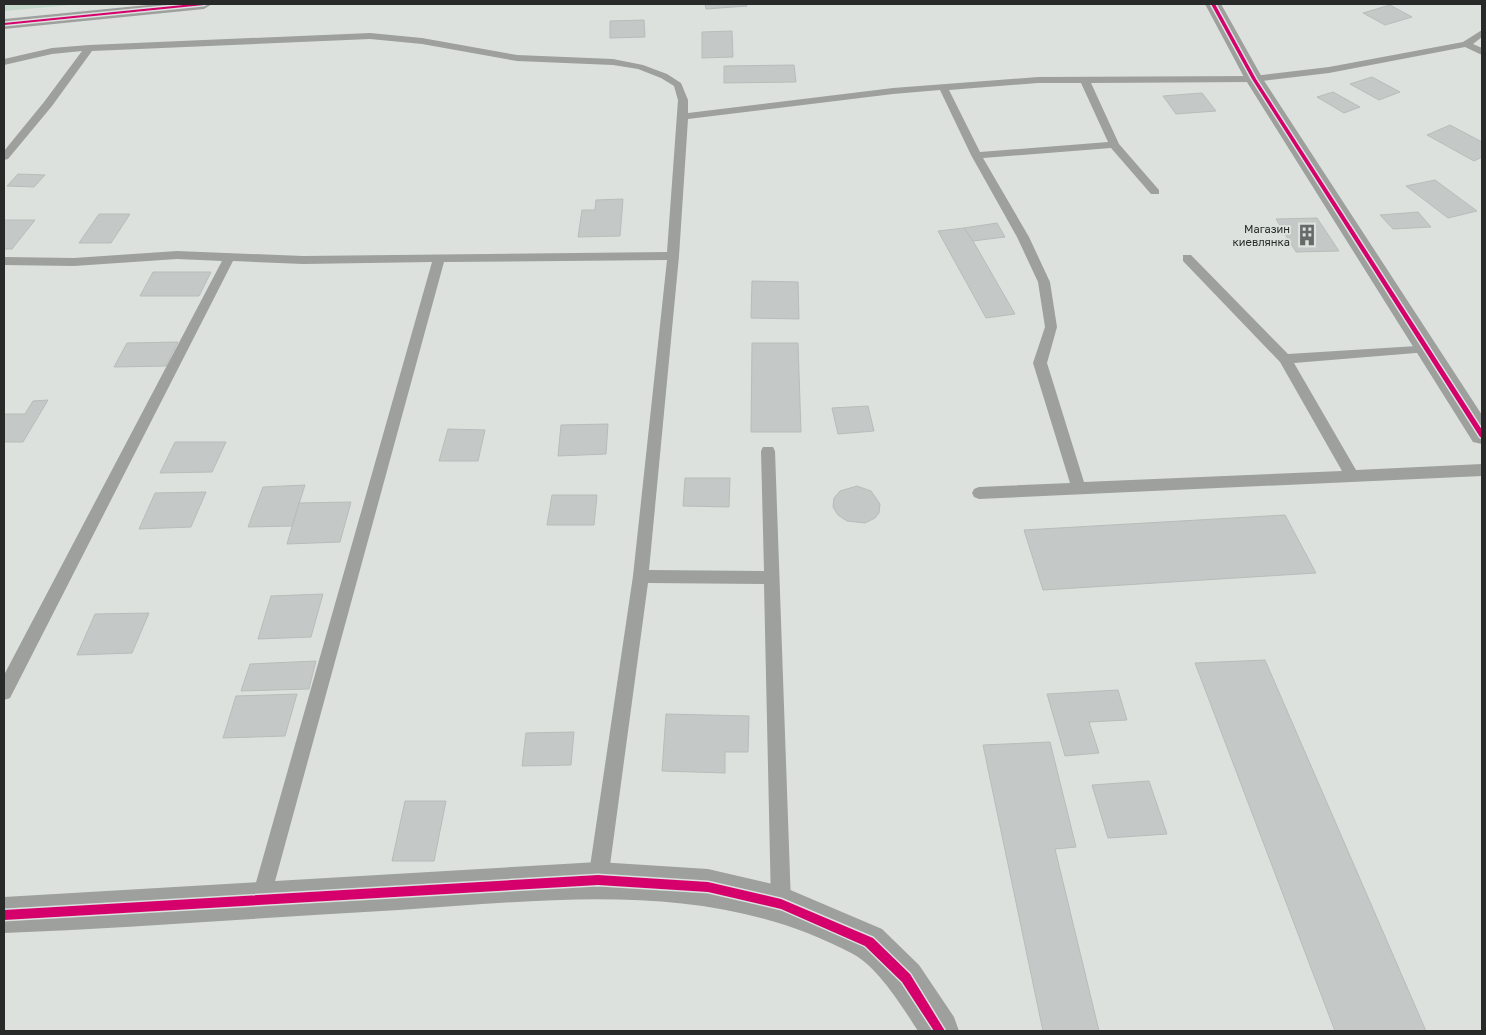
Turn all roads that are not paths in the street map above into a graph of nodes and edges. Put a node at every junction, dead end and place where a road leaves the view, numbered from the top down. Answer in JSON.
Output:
{"nodes":[{"id":1,"x":204,"y":4,"type":"edge"},
{"id":2,"x":1213,"y":4,"type":"edge"},
{"id":3,"x":4,"y":24,"type":"edge"},
{"id":4,"x":1482,"y":34,"type":"edge"},
{"id":5,"x":1466,"y":44,"type":"junction"},
{"id":6,"x":89,"y":48,"type":"junction"},
{"id":7,"x":1482,"y":52,"type":"edge"},
{"id":8,"x":4,"y":62,"type":"edge"},
{"id":9,"x":1254,"y":79,"type":"junction"},
{"id":10,"x":1085,"y":81,"type":"junction"},
{"id":11,"x":943,"y":87,"type":"junction"},
{"id":12,"x":684,"y":117,"type":"junction"},
{"id":13,"x":1114,"y":145,"type":"junction"},
{"id":14,"x":976,"y":155,"type":"junction"},
{"id":15,"x":4,"y":157,"type":"edge"},
{"id":16,"x":1155,"y":192,"type":"dead end"},
{"id":17,"x":230,"y":256,"type":"junction"},
{"id":18,"x":673,"y":256,"type":"junction"},
{"id":19,"x":439,"y":258,"type":"junction"},
{"id":20,"x":1187,"y":258,"type":"dead end"},
{"id":21,"x":4,"y":261,"type":"edge"},
{"id":22,"x":1428,"y":348,"type":"junction"},
{"id":23,"x":1285,"y":360,"type":"junction"},
{"id":24,"x":1482,"y":435,"type":"edge"},
{"id":25,"x":768,"y":451,"type":"dead end"},
{"id":26,"x":1482,"y":470,"type":"edge"},
{"id":27,"x":1351,"y":474,"type":"junction"},
{"id":28,"x":1078,"y":487,"type":"junction"},
{"id":29,"x":979,"y":493,"type":"dead end"},
{"id":30,"x":641,"y":576,"type":"junction"},
{"id":31,"x":772,"y":578,"type":"junction"},
{"id":32,"x":4,"y":692,"type":"edge"},
{"id":33,"x":598,"y":880,"type":"junction"},
{"id":34,"x":261,"y":900,"type":"junction"},
{"id":35,"x":781,"y":904,"type":"junction"},
{"id":36,"x":4,"y":915,"type":"edge"},
{"id":37,"x":940,"y":1031,"type":"edge"}],
"edges":[{"from":1,"to":3,"type":"street"},
{"from":2,"to":9,"type":"street"},
{"from":4,"to":5,"type":"lane"},
{"from":5,"to":7,"type":"lane"},
{"from":5,"to":9,"type":"lane"},
{"from":6,"to":8,"type":"lane"},
{"from":6,"to":12,"type":"lane"},
{"from":6,"to":15,"type":"lane"},
{"from":9,"to":10,"type":"lane"},
{"from":9,"to":22,"type":"street"},
{"from":10,"to":11,"type":"lane"},
{"from":10,"to":13,"type":"lane"},
{"from":11,"to":12,"type":"lane"},
{"from":11,"to":14,"type":"lane"},
{"from":12,"to":18,"type":"lane"},
{"from":13,"to":14,"type":"lane"},
{"from":13,"to":16,"type":"lane"},
{"from":14,"to":28,"type":"lane"},
{"from":17,"to":19,"type":"lane"},
{"from":17,"to":21,"type":"lane"},
{"from":17,"to":32,"type":"lane"},
{"from":18,"to":19,"type":"lane"},
{"from":18,"to":30,"type":"lane"},
{"from":19,"to":34,"type":"lane"},
{"from":20,"to":23,"type":"lane"},
{"from":22,"to":23,"type":"lane"},
{"from":22,"to":24,"type":"street"},
{"from":23,"to":27,"type":"lane"},
{"from":25,"to":31,"type":"lane"},
{"from":26,"to":27,"type":"lane"},
{"from":27,"to":28,"type":"lane"},
{"from":28,"to":29,"type":"lane"},
{"from":30,"to":31,"type":"lane"},
{"from":30,"to":33,"type":"lane"},
{"from":31,"to":35,"type":"lane"},
{"from":33,"to":34,"type":"street"},
{"from":33,"to":35,"type":"street"},
{"from":34,"to":36,"type":"street"},
{"from":35,"to":37,"type":"street"}]}
